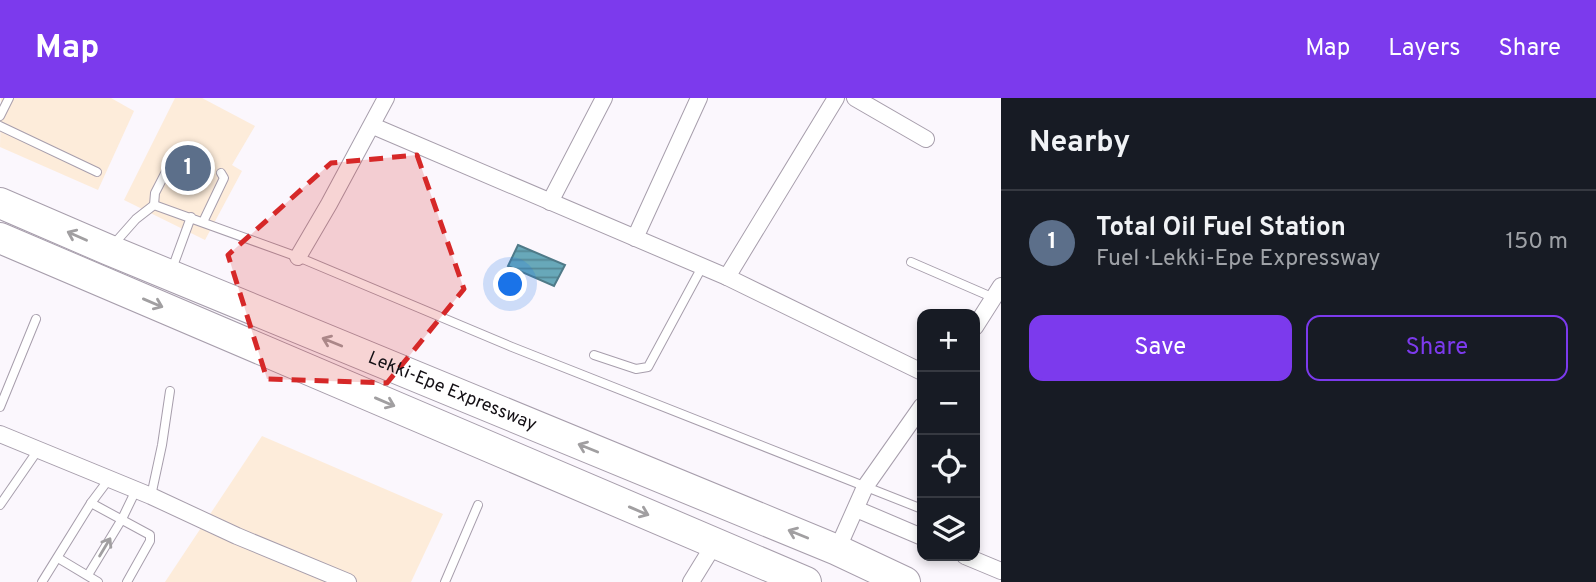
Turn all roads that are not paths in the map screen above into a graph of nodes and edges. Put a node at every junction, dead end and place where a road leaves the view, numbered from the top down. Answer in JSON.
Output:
{"nodes":[{"id":1,"x":9,"y":98,"type":"edge"},
{"id":2,"x":386,"y":98,"type":"edge"},
{"id":3,"x":604,"y":98,"type":"edge"},
{"id":4,"x":699,"y":98,"type":"edge"},
{"id":5,"x":836,"y":98,"type":"edge"},
{"id":6,"x":855,"y":98,"type":"edge"},
{"id":7,"x":0,"y":116,"type":"edge"},
{"id":8,"x":0,"y":125,"type":"edge"},
{"id":9,"x":373,"y":125,"type":"junction"},
{"id":10,"x":926,"y":139,"type":"dead end"},
{"id":11,"x":200,"y":158,"type":"dead end"},
{"id":12,"x":97,"y":172,"type":"dead end"},
{"id":13,"x":221,"y":173,"type":"dead end"},
{"id":14,"x":0,"y":202,"type":"edge"},
{"id":15,"x":550,"y":202,"type":"junction"},
{"id":16,"x":154,"y":205,"type":"junction"},
{"id":17,"x":191,"y":218,"type":"junction"},
{"id":18,"x":203,"y":222,"type":"junction"},
{"id":19,"x":0,"y":238,"type":"edge"},
{"id":20,"x":635,"y":238,"type":"junction"},
{"id":21,"x":109,"y":250,"type":"junction"},
{"id":22,"x":298,"y":257,"type":"junction"},
{"id":23,"x":911,"y":262,"type":"dead end"},
{"id":24,"x":702,"y":267,"type":"junction"},
{"id":25,"x":170,"y":275,"type":"junction"},
{"id":26,"x":727,"y":277,"type":"junction"},
{"id":27,"x":998,"y":296,"type":"edge"},
{"id":28,"x":36,"y":319,"type":"dead end"},
{"id":29,"x":980,"y":320,"type":"edge"},
{"id":30,"x":594,"y":355,"type":"dead end"},
{"id":31,"x":917,"y":370,"type":"edge"},
{"id":32,"x":170,"y":391,"type":"dead end"},
{"id":33,"x":0,"y":407,"type":"edge"},
{"id":34,"x":917,"y":413,"type":"edge"},
{"id":35,"x":0,"y":434,"type":"edge"},
{"id":36,"x":38,"y":450,"type":"junction"},
{"id":37,"x":109,"y":480,"type":"junction"},
{"id":38,"x":865,"y":487,"type":"junction"},
{"id":39,"x":143,"y":493,"type":"junction"},
{"id":40,"x":91,"y":503,"type":"junction"},
{"id":41,"x":0,"y":505,"type":"edge"},
{"id":42,"x":478,"y":505,"type":"dead end"},
{"id":43,"x":917,"y":507,"type":"edge"},
{"id":44,"x":856,"y":509,"type":"junction"},
{"id":45,"x":122,"y":519,"type":"junction"},
{"id":46,"x":917,"y":535,"type":"edge"},
{"id":47,"x":715,"y":543,"type":"junction"},
{"id":48,"x":837,"y":550,"type":"junction"},
{"id":49,"x":58,"y":558,"type":"junction"},
{"id":50,"x":977,"y":561,"type":"edge"},
{"id":51,"x":1001,"y":571,"type":"edge"},
{"id":52,"x":88,"y":575,"type":"junction"},
{"id":53,"x":42,"y":582,"type":"edge"},
{"id":54,"x":97,"y":582,"type":"edge"},
{"id":55,"x":127,"y":582,"type":"edge"},
{"id":56,"x":348,"y":582,"type":"edge"},
{"id":57,"x":445,"y":582,"type":"edge"},
{"id":58,"x":691,"y":582,"type":"edge"},
{"id":59,"x":806,"y":582,"type":"edge"},
{"id":60,"x":905,"y":582,"type":"edge"}],
"edges":[{"from":1,"to":7,"type":"lane"},
{"from":2,"to":9,"type":"street"},
{"from":3,"to":15,"type":"street"},
{"from":4,"to":20,"type":"street"},
{"from":5,"to":26,"type":"street"},
{"from":6,"to":10,"type":"street"},
{"from":8,"to":12,"type":"lane"},
{"from":9,"to":15,"type":"street"},
{"from":9,"to":22,"type":"street"},
{"from":11,"to":16,"type":"lane"},
{"from":13,"to":18,"type":"lane"},
{"from":21,"to":14,"type":"highway","name":"Lekki-Epe Expressway","one_way":true},
{"from":15,"to":20,"type":"street"},
{"from":16,"to":17,"type":"lane"},
{"from":16,"to":21,"type":"lane"},
{"from":17,"to":18,"type":"lane"},
{"from":17,"to":25,"type":"lane"},
{"from":18,"to":22,"type":"lane"},
{"from":19,"to":47,"type":"highway","name":"Lekki-Epe Expressway","one_way":true},
{"from":20,"to":24,"type":"street"},
{"from":21,"to":25,"type":"highway","name":"Lekki-Epe Expressway"},
{"from":22,"to":38,"type":"lane"},
{"from":23,"to":27,"type":"lane"},
{"from":24,"to":26,"type":"street"},
{"from":24,"to":30,"type":"lane"},
{"from":48,"to":25,"type":"highway","name":"Lekki-Epe Expressway","one_way":true},
{"from":26,"to":31,"type":"street"},
{"from":27,"to":29,"type":"street"},
{"from":28,"to":33,"type":"lane"},
{"from":32,"to":39,"type":"lane"},
{"from":34,"to":38,"type":"street"},
{"from":35,"to":36,"type":"street"},
{"from":36,"to":37,"type":"street"},
{"from":36,"to":41,"type":"lane"},
{"from":37,"to":39,"type":"street"},
{"from":37,"to":40,"type":"lane"},
{"from":38,"to":43,"type":"lane"},
{"from":38,"to":44,"type":"street"},
{"from":39,"to":45,"type":"lane"},
{"from":39,"to":56,"type":"street"},
{"from":40,"to":45,"type":"lane"},
{"from":40,"to":49,"type":"lane"},
{"from":42,"to":57,"type":"lane"},
{"from":44,"to":46,"type":"street"},
{"from":44,"to":48,"type":"street"},
{"from":52,"to":45,"type":"lane","one_way":true},
{"from":45,"to":55,"type":"lane"},
{"from":47,"to":58,"type":"street"},
{"from":47,"to":59,"type":"highway","name":"Lekki-Epe Expressway"},
{"from":48,"to":60,"type":"highway","name":"Lekki-Epe Expressway"},
{"from":49,"to":52,"type":"lane"},
{"from":49,"to":53,"type":"lane"},
{"from":50,"to":51,"type":"street"},
{"from":52,"to":54,"type":"lane"}]}
